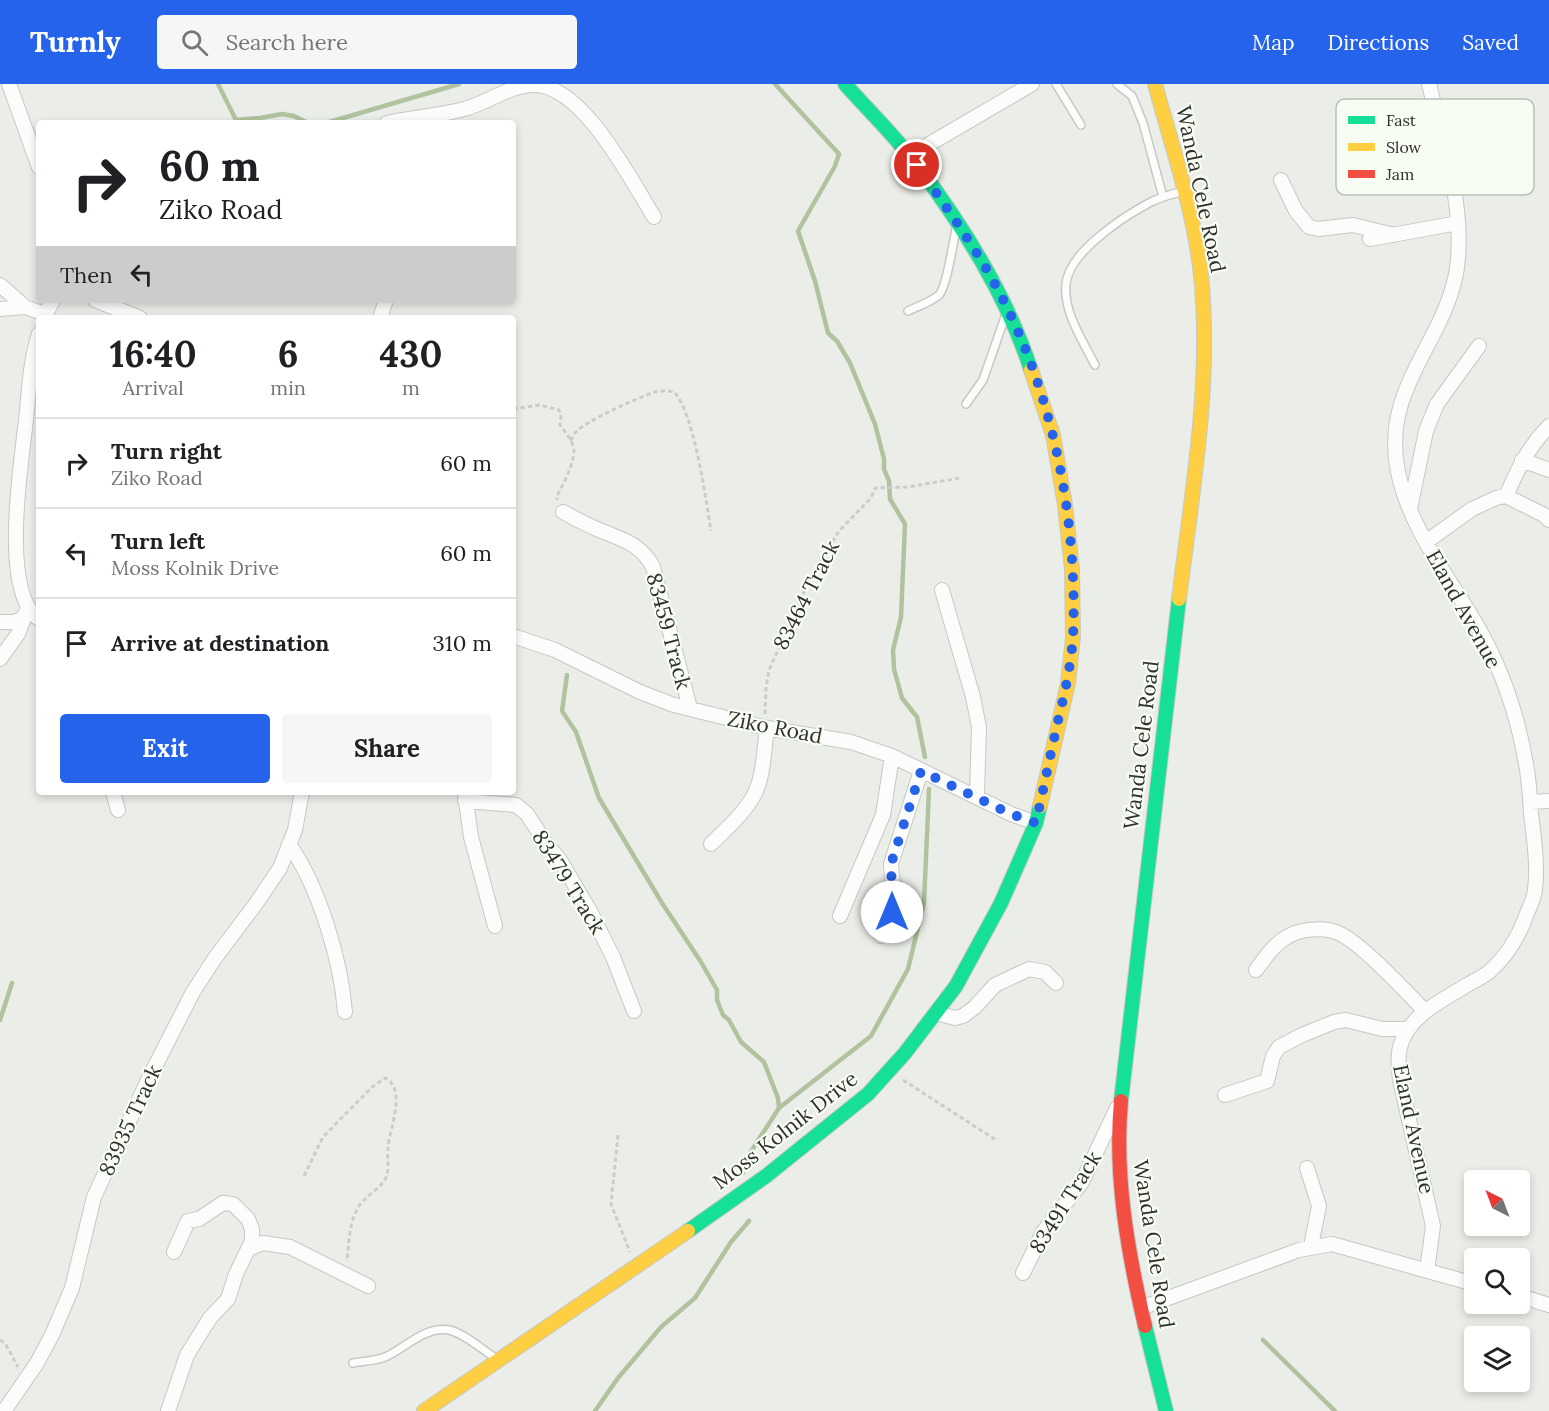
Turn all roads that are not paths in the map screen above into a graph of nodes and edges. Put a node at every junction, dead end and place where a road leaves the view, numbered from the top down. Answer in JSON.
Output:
{"nodes":[{"id":1,"x":9,"y":84,"type":"edge"},
{"id":2,"x":845,"y":84,"type":"edge"},
{"id":3,"x":1032,"y":84,"type":"edge"},
{"id":4,"x":1056,"y":84,"type":"edge"},
{"id":5,"x":1117,"y":84,"type":"edge"},
{"id":6,"x":1155,"y":84,"type":"edge"},
{"id":7,"x":1429,"y":84,"type":"edge"},
{"id":8,"x":1433,"y":99,"type":"edge"},
{"id":9,"x":404,"y":120,"type":"edge"},
{"id":10,"x":1081,"y":125,"type":"dead end"},
{"id":11,"x":909,"y":156,"type":"junction"},
{"id":12,"x":36,"y":159,"type":"edge"},
{"id":13,"x":1281,"y":180,"type":"dead end"},
{"id":14,"x":1184,"y":191,"type":"junction"},
{"id":15,"x":1455,"y":195,"type":"edge"},
{"id":16,"x":1163,"y":197,"type":"junction"},
{"id":17,"x":654,"y":217,"type":"dead end"},
{"id":18,"x":957,"y":223,"type":"junction"},
{"id":19,"x":1458,"y":223,"type":"junction"},
{"id":20,"x":1394,"y":235,"type":"junction"},
{"id":21,"x":1370,"y":239,"type":"dead end"},
{"id":22,"x":0,"y":285,"type":"edge"},
{"id":23,"x":102,"y":303,"type":"edge"},
{"id":24,"x":25,"y":307,"type":"junction"},
{"id":25,"x":0,"y":309,"type":"edge"},
{"id":26,"x":1007,"y":309,"type":"junction"},
{"id":27,"x":908,"y":311,"type":"dead end"},
{"id":28,"x":43,"y":315,"type":"edge"},
{"id":29,"x":132,"y":315,"type":"edge"},
{"id":30,"x":36,"y":346,"type":"edge"},
{"id":31,"x":1479,"y":346,"type":"dead end"},
{"id":32,"x":1095,"y":365,"type":"dead end"},
{"id":33,"x":966,"y":404,"type":"dead end"},
{"id":34,"x":1549,"y":426,"type":"edge"},
{"id":35,"x":1522,"y":460,"type":"junction"},
{"id":36,"x":1549,"y":470,"type":"edge"},
{"id":37,"x":1506,"y":496,"type":"junction"},
{"id":38,"x":1410,"y":511,"type":"junction"},
{"id":39,"x":563,"y":512,"type":"road end"},
{"id":40,"x":1549,"y":520,"type":"edge"},
{"id":41,"x":1426,"y":542,"type":"junction"},
{"id":42,"x":942,"y":590,"type":"dead end"},
{"id":43,"x":26,"y":613,"type":"junction"},
{"id":44,"x":36,"y":618,"type":"edge"},
{"id":45,"x":0,"y":622,"type":"edge"},
{"id":46,"x":516,"y":637,"type":"edge"},
{"id":47,"x":0,"y":659,"type":"edge"},
{"id":48,"x":690,"y":708,"type":"junction"},
{"id":49,"x":767,"y":728,"type":"junction"},
{"id":50,"x":892,"y":756,"type":"junction"},
{"id":51,"x":921,"y":771,"type":"junction"},
{"id":52,"x":114,"y":795,"type":"edge"},
{"id":53,"x":301,"y":795,"type":"edge"},
{"id":54,"x":977,"y":796,"type":"junction"},
{"id":55,"x":465,"y":797,"type":"edge"},
{"id":56,"x":1549,"y":801,"type":"edge"},
{"id":57,"x":1530,"y":802,"type":"junction"},
{"id":58,"x":118,"y":810,"type":"dead end"},
{"id":59,"x":1036,"y":823,"type":"junction"},
{"id":60,"x":289,"y":844,"type":"junction"},
{"id":61,"x":711,"y":844,"type":"dead end"},
{"id":62,"x":840,"y":916,"type":"dead end"},
{"id":63,"x":495,"y":926,"type":"dead end"},
{"id":64,"x":881,"y":936,"type":"dead end"},
{"id":65,"x":1256,"y":970,"type":"dead end"},
{"id":66,"x":1056,"y":983,"type":"dead end"},
{"id":67,"x":634,"y":1011,"type":"dead end"},
{"id":68,"x":1425,"y":1011,"type":"junction"},
{"id":69,"x":345,"y":1012,"type":"dead end"},
{"id":70,"x":936,"y":1012,"type":"junction"},
{"id":71,"x":1408,"y":1029,"type":"junction"},
{"id":72,"x":1225,"y":1095,"type":"dead end"},
{"id":73,"x":1123,"y":1098,"type":"junction"},
{"id":74,"x":1307,"y":1168,"type":"dead end"},
{"id":75,"x":1311,"y":1246,"type":"junction"},
{"id":76,"x":248,"y":1249,"type":"junction"},
{"id":77,"x":174,"y":1252,"type":"dead end"},
{"id":78,"x":1427,"y":1270,"type":"junction"},
{"id":79,"x":1023,"y":1273,"type":"dead end"},
{"id":80,"x":1464,"y":1281,"type":"edge"},
{"id":81,"x":368,"y":1286,"type":"dead end"},
{"id":82,"x":1530,"y":1299,"type":"edge"},
{"id":83,"x":1549,"y":1305,"type":"edge"},
{"id":84,"x":1141,"y":1308,"type":"junction"},
{"id":85,"x":500,"y":1360,"type":"junction"},
{"id":86,"x":353,"y":1363,"type":"dead end"},
{"id":87,"x":4,"y":1411,"type":"edge"},
{"id":88,"x":168,"y":1411,"type":"edge"},
{"id":89,"x":424,"y":1411,"type":"edge"},
{"id":90,"x":1166,"y":1411,"type":"edge"}],
"edges":[{"from":1,"to":12,"type":"street"},
{"from":2,"to":11,"type":"main road","name":"Moss Kolnik Drive"},
{"from":3,"to":11,"type":"street"},
{"from":4,"to":10,"type":"lane"},
{"from":5,"to":16,"type":"lane"},
{"from":6,"to":14,"type":"main road","name":"Wanda Cele Road"},
{"from":7,"to":8,"type":"street","name":"Eland Avenue"},
{"from":9,"to":17,"type":"street"},
{"from":11,"to":18,"type":"main road","name":"Moss Kolnik Drive"},
{"from":13,"to":20,"type":"street"},
{"from":14,"to":16,"type":"lane"},
{"from":14,"to":73,"type":"main road","name":"Wanda Cele Road"},
{"from":15,"to":19,"type":"street","name":"Eland Avenue"},
{"from":16,"to":32,"type":"lane"},
{"from":18,"to":26,"type":"main road","name":"Moss Kolnik Drive"},
{"from":18,"to":27,"type":"lane"},
{"from":19,"to":20,"type":"street"},
{"from":19,"to":38,"type":"street","name":"Eland Avenue"},
{"from":20,"to":21,"type":"street"},
{"from":22,"to":24,"type":"street"},
{"from":23,"to":29,"type":"street"},
{"from":24,"to":25,"type":"street"},
{"from":24,"to":28,"type":"street"},
{"from":26,"to":33,"type":"lane"},
{"from":26,"to":59,"type":"main road","name":"Moss Kolnik Drive"},
{"from":30,"to":43,"type":"street"},
{"from":31,"to":38,"type":"street"},
{"from":34,"to":35,"type":"street"},
{"from":35,"to":36,"type":"street"},
{"from":35,"to":37,"type":"street"},
{"from":37,"to":40,"type":"street"},
{"from":37,"to":41,"type":"street"},
{"from":38,"to":41,"type":"street","name":"Eland Avenue"},
{"from":39,"to":48,"type":"street","name":"83459 Track"},
{"from":41,"to":57,"type":"street","name":"Eland Avenue"},
{"from":42,"to":54,"type":"street"},
{"from":43,"to":44,"type":"street"},
{"from":43,"to":45,"type":"street"},
{"from":43,"to":47,"type":"street"},
{"from":46,"to":48,"type":"street","name":"Ziko Road"},
{"from":48,"to":49,"type":"street","name":"Ziko Road"},
{"from":49,"to":50,"type":"street","name":"Ziko Road"},
{"from":49,"to":61,"type":"street"},
{"from":50,"to":51,"type":"street","name":"Ziko Road"},
{"from":50,"to":62,"type":"street"},
{"from":51,"to":54,"type":"street","name":"Ziko Road"},
{"from":51,"to":64,"type":"street"},
{"from":52,"to":58,"type":"street"},
{"from":53,"to":60,"type":"street","name":"83935 Track"},
{"from":54,"to":59,"type":"street","name":"Ziko Road"},
{"from":55,"to":63,"type":"street"},
{"from":55,"to":67,"type":"street","name":"83479 Track"},
{"from":56,"to":57,"type":"street"},
{"from":57,"to":68,"type":"street","name":"Eland Avenue"},
{"from":59,"to":70,"type":"main road","name":"Moss Kolnik Drive"},
{"from":60,"to":69,"type":"street"},
{"from":60,"to":87,"type":"street","name":"83935 Track"},
{"from":65,"to":68,"type":"street"},
{"from":66,"to":70,"type":"street"},
{"from":68,"to":71,"type":"street","name":"Eland Avenue"},
{"from":70,"to":85,"type":"main road","name":"Moss Kolnik Drive"},
{"from":71,"to":72,"type":"street"},
{"from":71,"to":78,"type":"street","name":"Eland Avenue"},
{"from":73,"to":79,"type":"street","name":"83491 Track"},
{"from":73,"to":84,"type":"main road","name":"Wanda Cele Road"},
{"from":74,"to":75,"type":"street"},
{"from":75,"to":78,"type":"street"},
{"from":75,"to":84,"type":"street"},
{"from":76,"to":77,"type":"street"},
{"from":76,"to":81,"type":"street"},
{"from":76,"to":88,"type":"street"},
{"from":78,"to":80,"type":"street"},
{"from":82,"to":83,"type":"street"},
{"from":84,"to":90,"type":"main road","name":"Wanda Cele Road"},
{"from":85,"to":86,"type":"lane"},
{"from":85,"to":89,"type":"main road","name":"Moss Kolnik Drive"}]}
